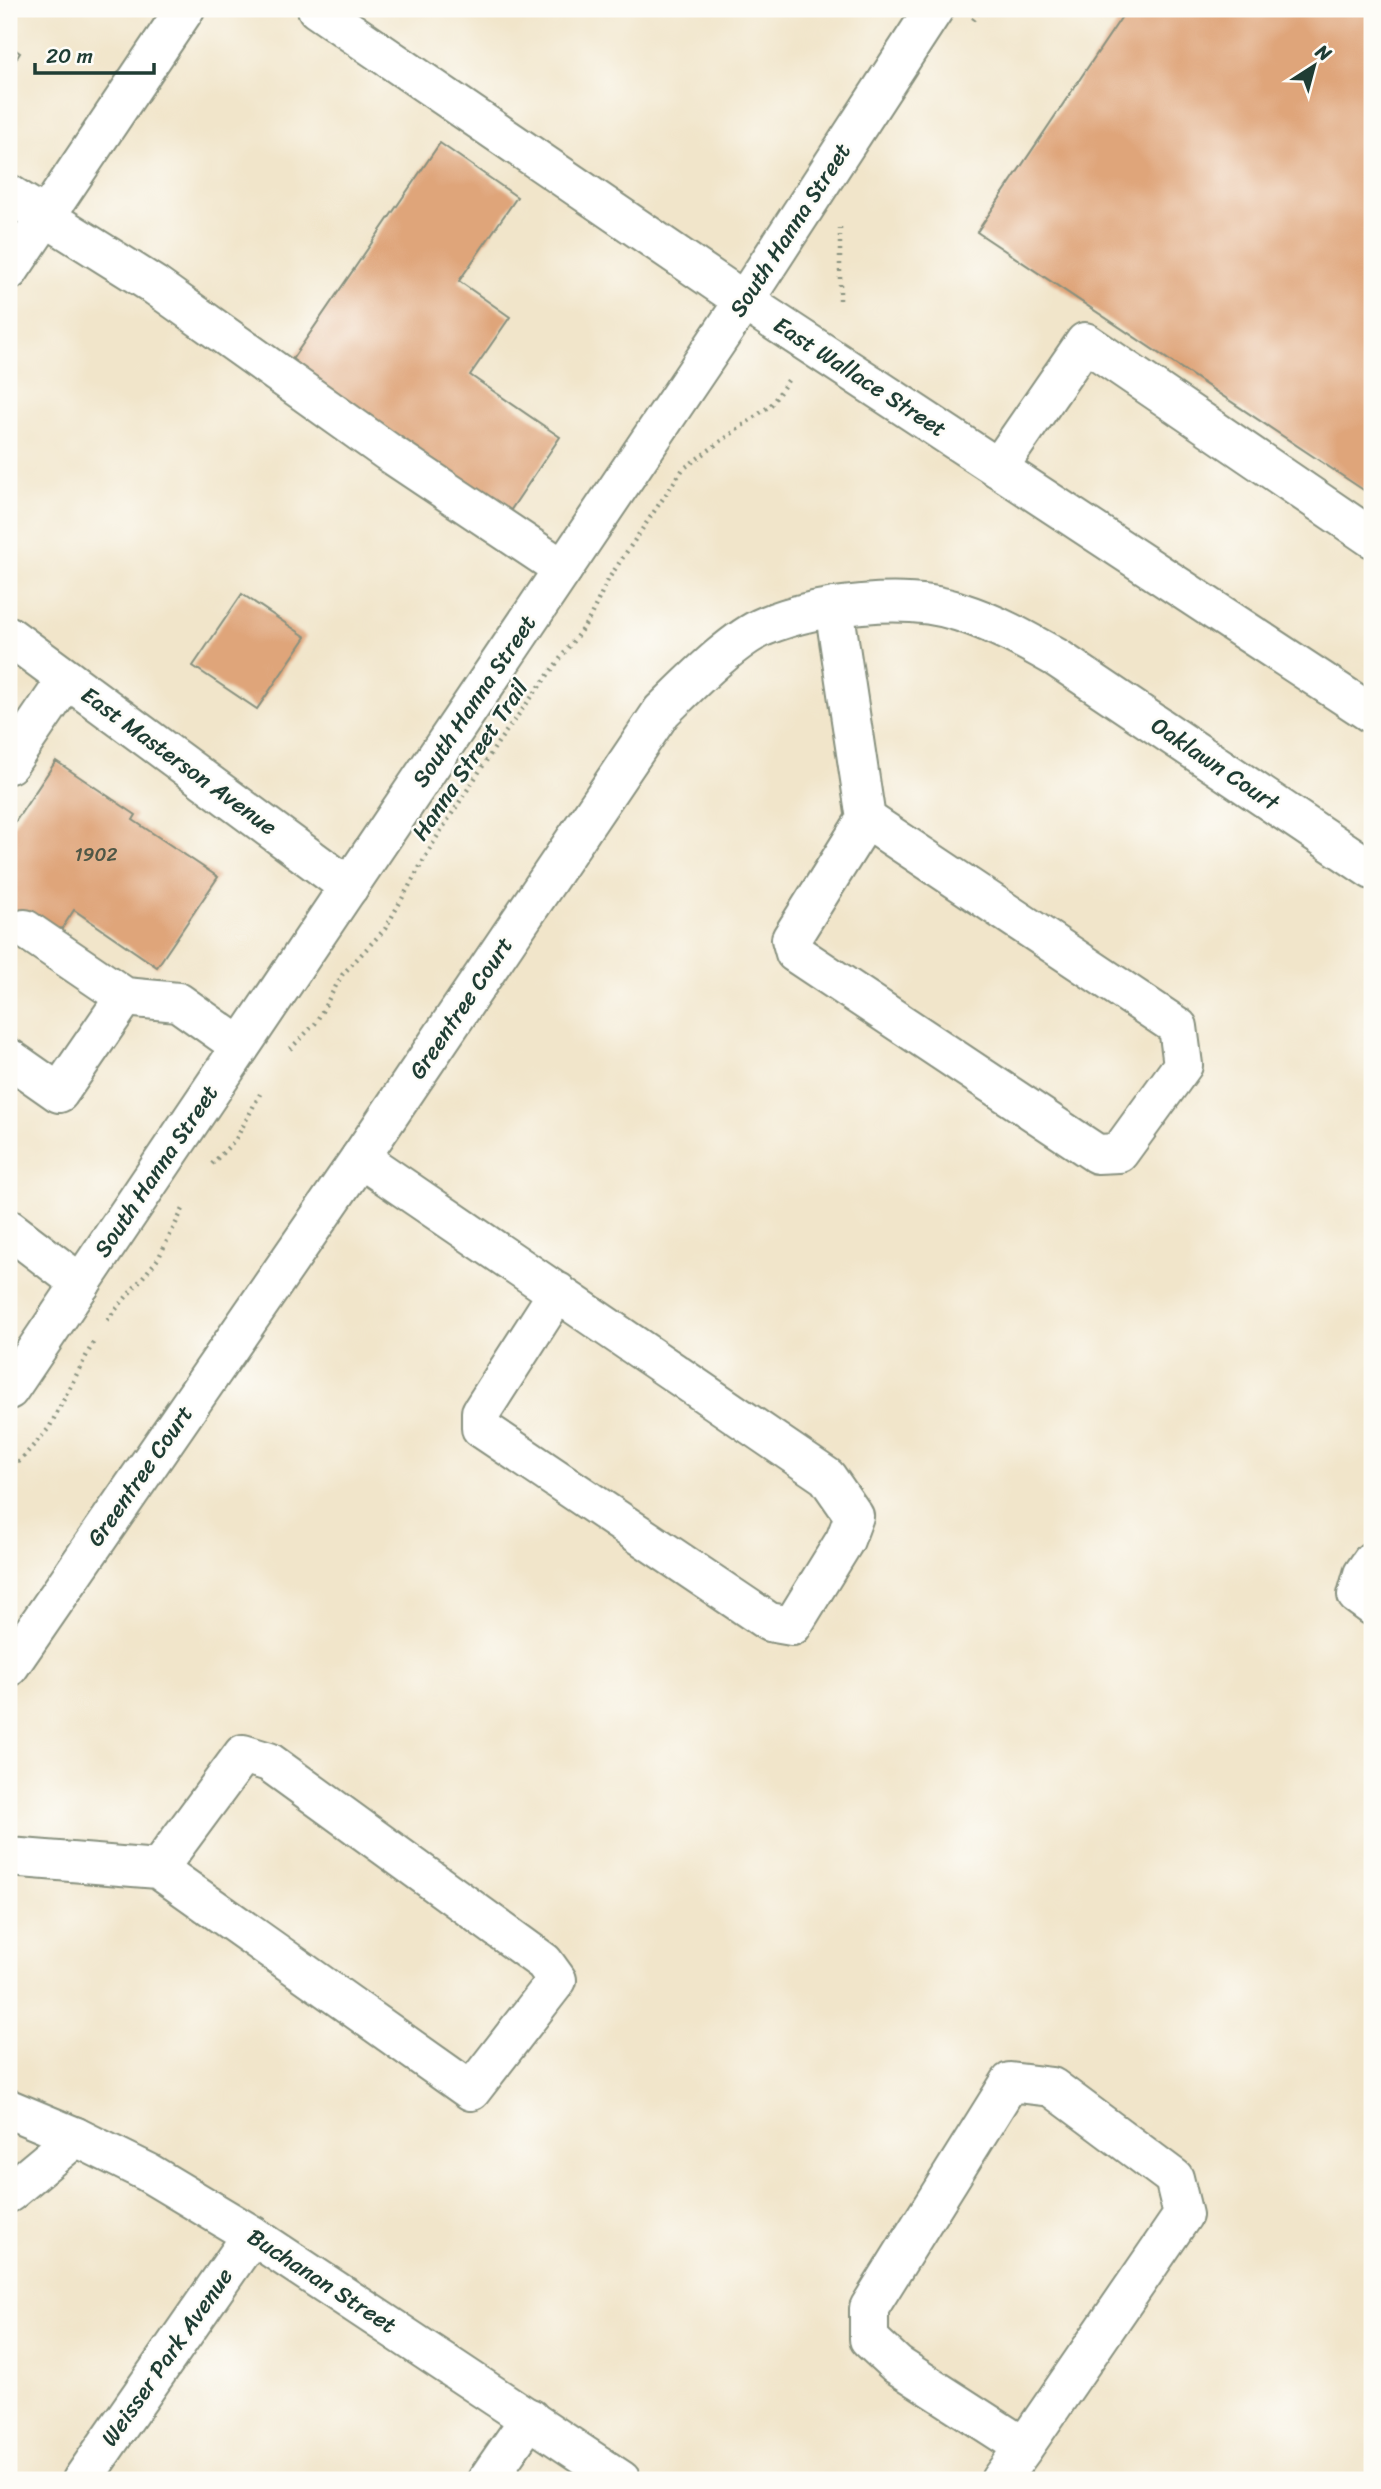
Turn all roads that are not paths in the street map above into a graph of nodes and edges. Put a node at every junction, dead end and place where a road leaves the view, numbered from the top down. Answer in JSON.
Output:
{"nodes":[{"id":1,"x":185,"y":9,"type":"edge"},
{"id":2,"x":317,"y":9,"type":"edge"},
{"id":3,"x":934,"y":9,"type":"edge"},
{"id":4,"x":9,"y":194,"type":"edge"},
{"id":5,"x":45,"y":218,"type":"junction"},
{"id":6,"x":9,"y":271,"type":"edge"},
{"id":7,"x":744,"y":301,"type":"junction"},
{"id":8,"x":998,"y":468,"type":"junction"},
{"id":9,"x":1372,"y":538,"type":"edge"},
{"id":10,"x":563,"y":569,"type":"junction"},
{"id":11,"x":834,"y":607,"type":"junction"},
{"id":12,"x":9,"y":636,"type":"edge"},
{"id":13,"x":1057,"y":657,"type":"joint"},
{"id":14,"x":67,"y":679,"type":"junction"},
{"id":15,"x":1372,"y":714,"type":"edge"},
{"id":16,"x":9,"y":764,"type":"edge"},
{"id":17,"x":866,"y":819,"type":"junction"},
{"id":18,"x":1372,"y":870,"type":"edge"},
{"id":19,"x":349,"y":887,"type":"junction"},
{"id":20,"x":25,"y":929,"type":"dead end"},
{"id":21,"x":125,"y":997,"type":"junction"},
{"id":22,"x":240,"y":1046,"type":"junction"},
{"id":23,"x":9,"y":1058,"type":"edge"},
{"id":24,"x":360,"y":1158,"type":"junction"},
{"id":25,"x":9,"y":1229,"type":"edge"},
{"id":26,"x":80,"y":1284,"type":"junction"},
{"id":27,"x":558,"y":1292,"type":"junction"},
{"id":28,"x":9,"y":1390,"type":"edge"},
{"id":29,"x":1372,"y":1562,"type":"edge"},
{"id":30,"x":1372,"y":1606,"type":"edge"},
{"id":31,"x":9,"y":1667,"type":"edge"},
{"id":32,"x":9,"y":1857,"type":"edge"},
{"id":33,"x":158,"y":1869,"type":"junction"},
{"id":34,"x":9,"y":2109,"type":"edge"},
{"id":35,"x":76,"y":2137,"type":"junction"},
{"id":36,"x":9,"y":2193,"type":"edge"},
{"id":37,"x":252,"y":2235,"type":"junction"},
{"id":38,"x":530,"y":2418,"type":"junction"},
{"id":39,"x":1024,"y":2447,"type":"junction"},
{"id":40,"x":82,"y":2480,"type":"edge"},
{"id":41,"x":487,"y":2480,"type":"edge"},
{"id":42,"x":621,"y":2480,"type":"edge"},
{"id":43,"x":1000,"y":2480,"type":"edge"}],
"edges":[{"from":1,"to":5,"type":"street"},
{"from":2,"to":7,"type":"street","name":"East Wallace Street"},
{"from":3,"to":7,"type":"street","name":"South Hanna Street"},
{"from":4,"to":5,"type":"street"},
{"from":5,"to":6,"type":"street"},
{"from":5,"to":10,"type":"street"},
{"from":7,"to":8,"type":"street","name":"East Wallace Street"},
{"from":7,"to":10,"type":"street","name":"South Hanna Street"},
{"from":8,"to":9,"type":"street"},
{"from":8,"to":15,"type":"street","name":"East Wallace Street"},
{"from":10,"to":19,"type":"street","name":"South Hanna Street"},
{"from":11,"to":13,"type":"street","name":"Greentree Court"},
{"from":11,"to":17,"type":"street"},
{"from":11,"to":24,"type":"street","name":"Greentree Court"},
{"from":12,"to":14,"type":"street","name":"East Masterson Avenue"},
{"from":13,"to":18,"type":"street","name":"Oaklawn Court"},
{"from":14,"to":16,"type":"street"},
{"from":14,"to":19,"type":"street","name":"East Masterson Avenue"},
{"from":17,"to":17,"type":"street"},
{"from":19,"to":22,"type":"street","name":"South Hanna Street"},
{"from":20,"to":21,"type":"street"},
{"from":21,"to":22,"type":"street"},
{"from":21,"to":23,"type":"street"},
{"from":22,"to":26,"type":"street","name":"South Hanna Street"},
{"from":24,"to":27,"type":"street"},
{"from":24,"to":31,"type":"street","name":"Greentree Court"},
{"from":25,"to":26,"type":"street"},
{"from":26,"to":28,"type":"street","name":"South Hanna Street"},
{"from":27,"to":27,"type":"street"},
{"from":29,"to":30,"type":"street"},
{"from":32,"to":33,"type":"street"},
{"from":33,"to":33,"type":"street"},
{"from":34,"to":35,"type":"street","name":"Buchanan Street"},
{"from":35,"to":36,"type":"street"},
{"from":35,"to":37,"type":"street","name":"Buchanan Street"},
{"from":37,"to":38,"type":"street","name":"Buchanan Street"},
{"from":37,"to":40,"type":"street","name":"Weisser Park Avenue"},
{"from":38,"to":41,"type":"street"},
{"from":38,"to":42,"type":"street","name":"Buchanan Street"},
{"from":39,"to":39,"type":"street"},
{"from":39,"to":43,"type":"street"}]}
